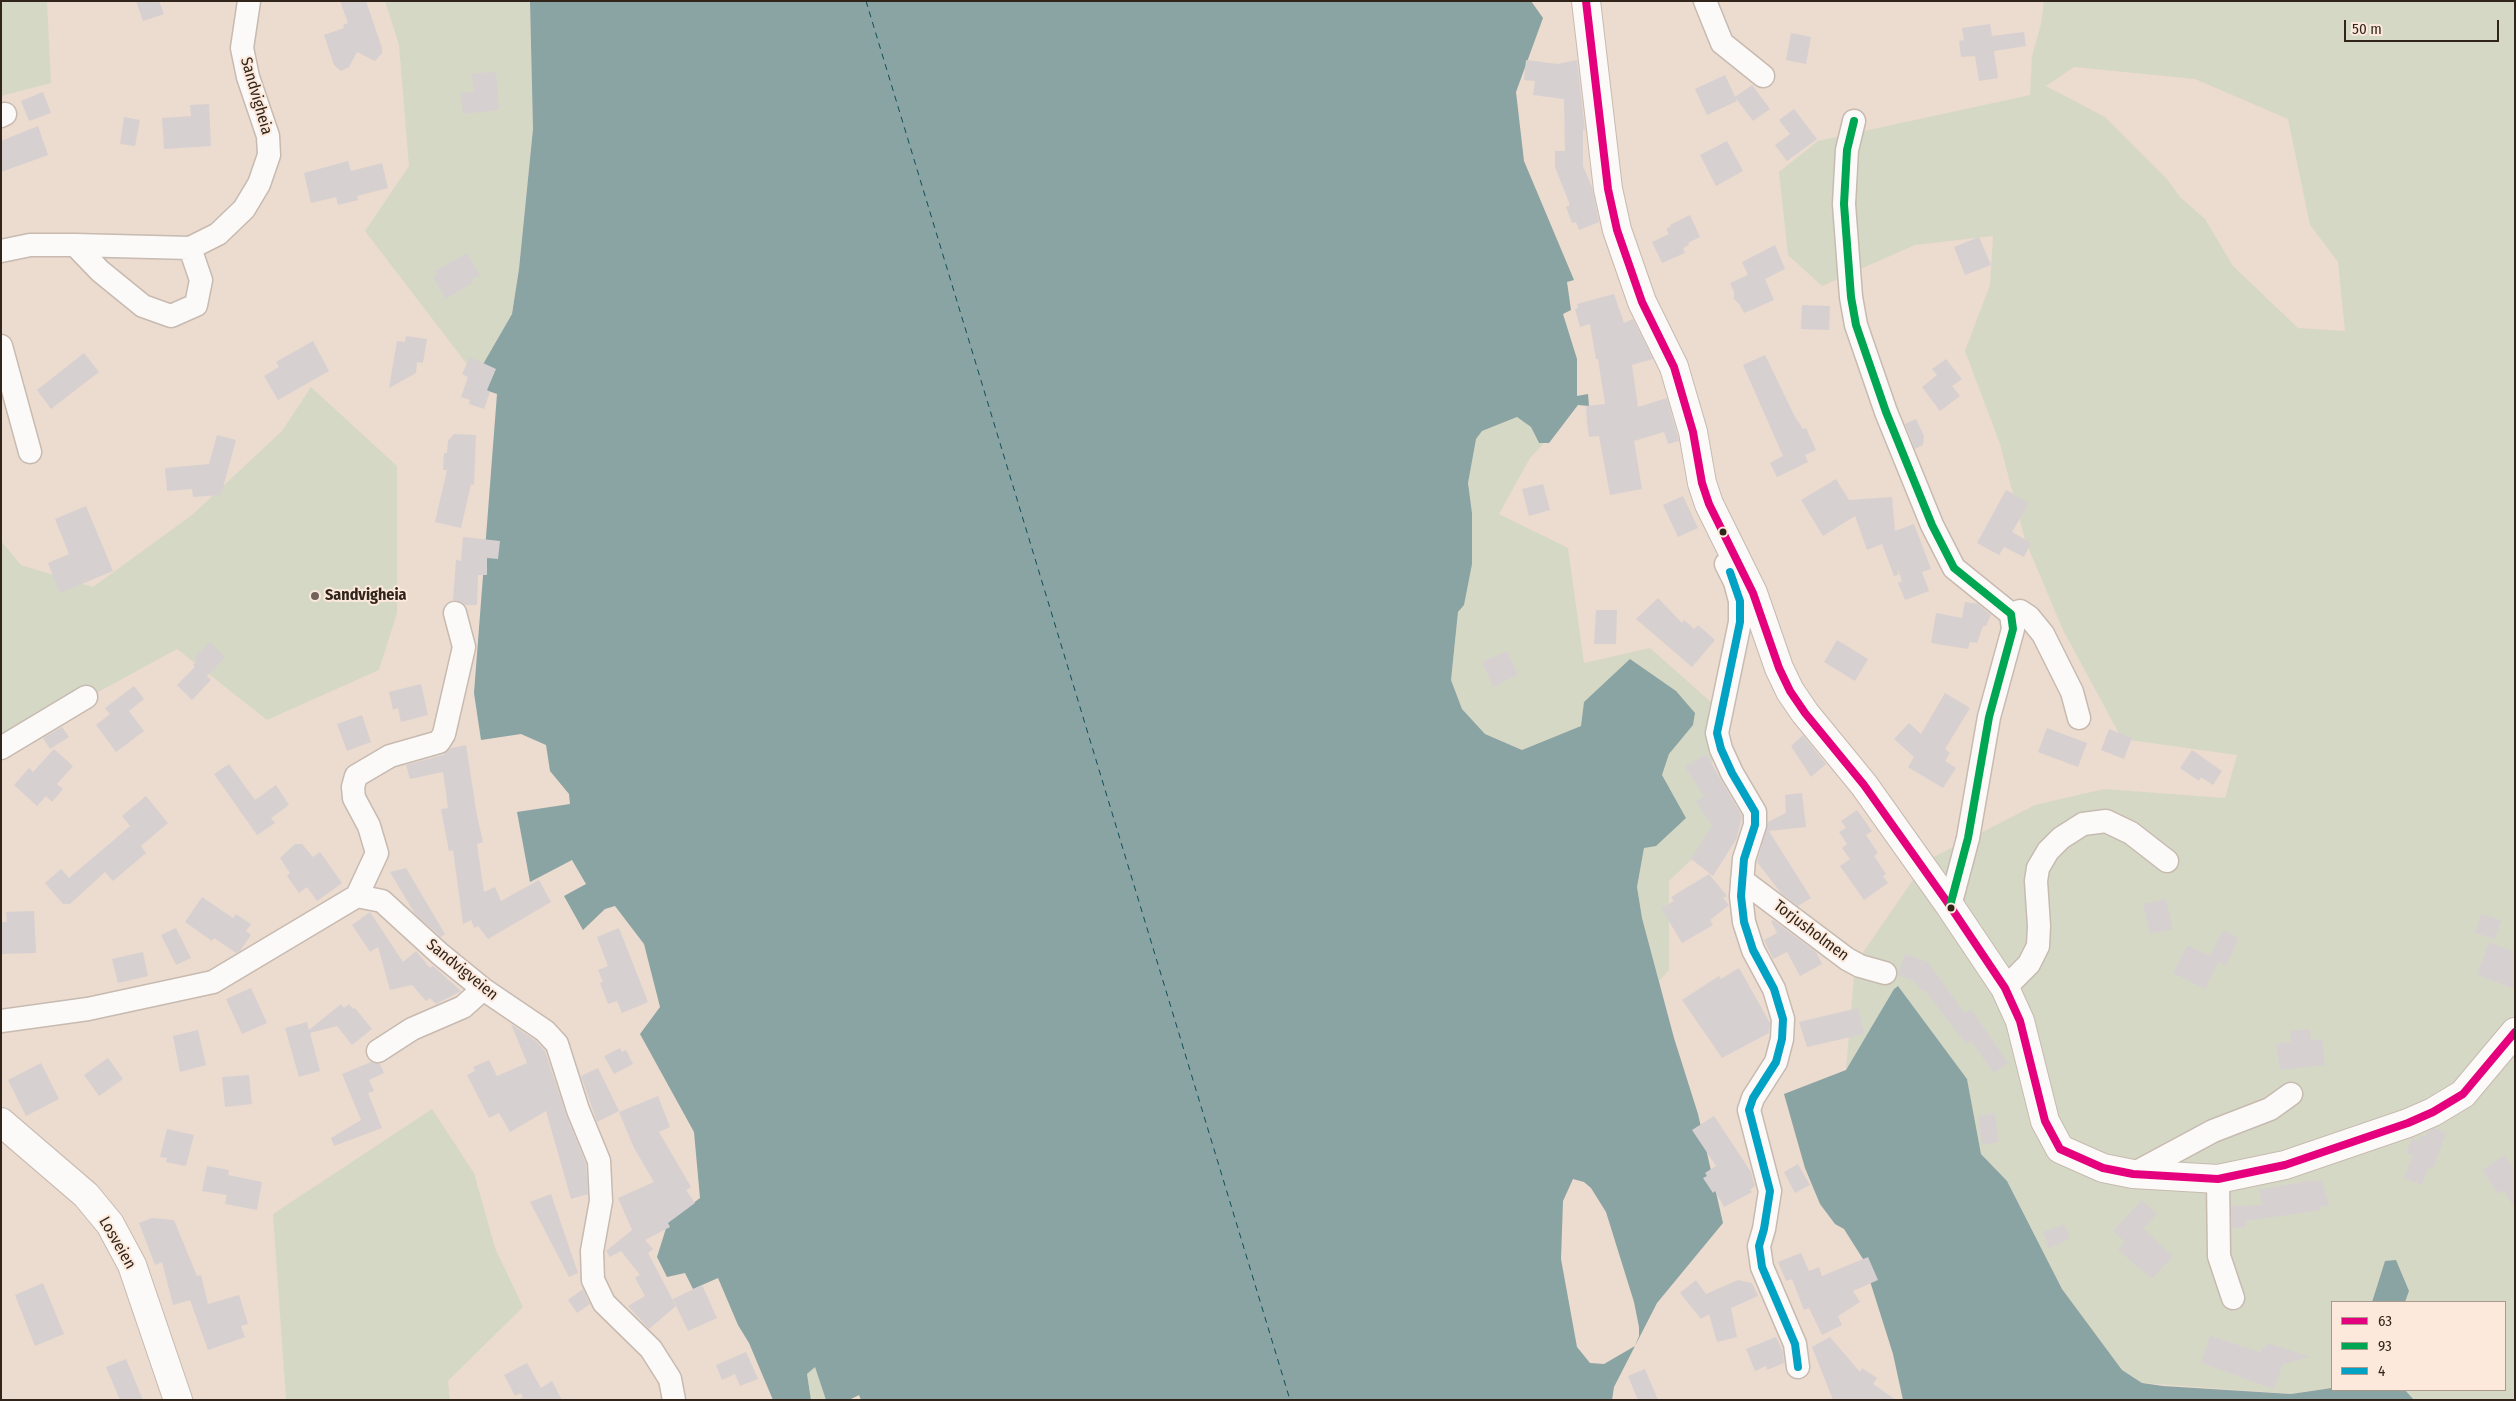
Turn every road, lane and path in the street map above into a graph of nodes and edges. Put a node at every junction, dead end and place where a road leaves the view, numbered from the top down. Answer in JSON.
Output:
{"nodes":[{"id":1,"x":249,"y":1,"type":"edge"},
{"id":2,"x":1586,"y":1,"type":"edge"},
{"id":3,"x":1705,"y":1,"type":"edge"},
{"id":4,"x":1763,"y":76,"type":"dead end"},
{"id":5,"x":1854,"y":122,"type":"dead end"},
{"id":6,"x":75,"y":245,"type":"junction"},
{"id":7,"x":190,"y":248,"type":"junction"},
{"id":8,"x":1,"y":251,"type":"edge"},
{"id":9,"x":1,"y":346,"type":"edge"},
{"id":10,"x":30,"y":452,"type":"dead end"},
{"id":11,"x":1719,"y":527,"type":"junction"},
{"id":12,"x":455,"y":613,"type":"dead end"},
{"id":13,"x":2012,"y":614,"type":"junction"},
{"id":14,"x":86,"y":697,"type":"dead end"},
{"id":15,"x":2079,"y":718,"type":"dead end"},
{"id":16,"x":1,"y":748,"type":"edge"},
{"id":17,"x":2167,"y":861,"type":"dead end"},
{"id":18,"x":1742,"y":880,"type":"junction"},
{"id":19,"x":357,"y":896,"type":"junction"},
{"id":20,"x":1950,"y":906,"type":"junction"},
{"id":21,"x":1885,"y":973,"type":"dead end"},
{"id":22,"x":2005,"y":988,"type":"junction"},
{"id":23,"x":483,"y":989,"type":"junction"},
{"id":24,"x":1,"y":1021,"type":"edge"},
{"id":25,"x":2515,"y":1032,"type":"edge"},
{"id":26,"x":378,"y":1051,"type":"dead end"},
{"id":27,"x":2291,"y":1094,"type":"dead end"},
{"id":28,"x":1,"y":1122,"type":"edge"},
{"id":29,"x":2133,"y":1174,"type":"junction"},
{"id":30,"x":2218,"y":1179,"type":"junction"},
{"id":31,"x":2233,"y":1298,"type":"dead end"},
{"id":32,"x":1798,"y":1367,"type":"dead end"},
{"id":33,"x":178,"y":1400,"type":"edge"},
{"id":34,"x":674,"y":1400,"type":"edge"}],
"edges":[{"from":1,"to":7,"type":"street","name":"Sandvigheia"},
{"from":2,"to":11,"type":"main road"},
{"from":3,"to":4,"type":"street"},
{"from":5,"to":13,"type":"street"},
{"from":6,"to":7,"type":"street","name":"Sandvigheia"},
{"from":6,"to":7,"type":"street"},
{"from":6,"to":8,"type":"street","name":"Sandvigheia"},
{"from":9,"to":10,"type":"street"},
{"from":11,"to":18,"type":"street"},
{"from":11,"to":20,"type":"main road"},
{"from":12,"to":19,"type":"street"},
{"from":13,"to":15,"type":"street"},
{"from":13,"to":20,"type":"street"},
{"from":14,"to":16,"type":"street"},
{"from":17,"to":22,"type":"street"},
{"from":18,"to":21,"type":"street","name":"Torjusholmen"},
{"from":18,"to":32,"type":"street"},
{"from":19,"to":23,"type":"street","name":"Sandvigveien"},
{"from":19,"to":24,"type":"street"},
{"from":20,"to":22,"type":"main road"},
{"from":22,"to":29,"type":"main road"},
{"from":23,"to":26,"type":"street"},
{"from":23,"to":34,"type":"street","name":"Sandvigveien"},
{"from":25,"to":30,"type":"main road"},
{"from":27,"to":29,"type":"street"},
{"from":28,"to":33,"type":"main road","name":"Losveien"},
{"from":29,"to":30,"type":"main road"},
{"from":30,"to":31,"type":"street"}]}
